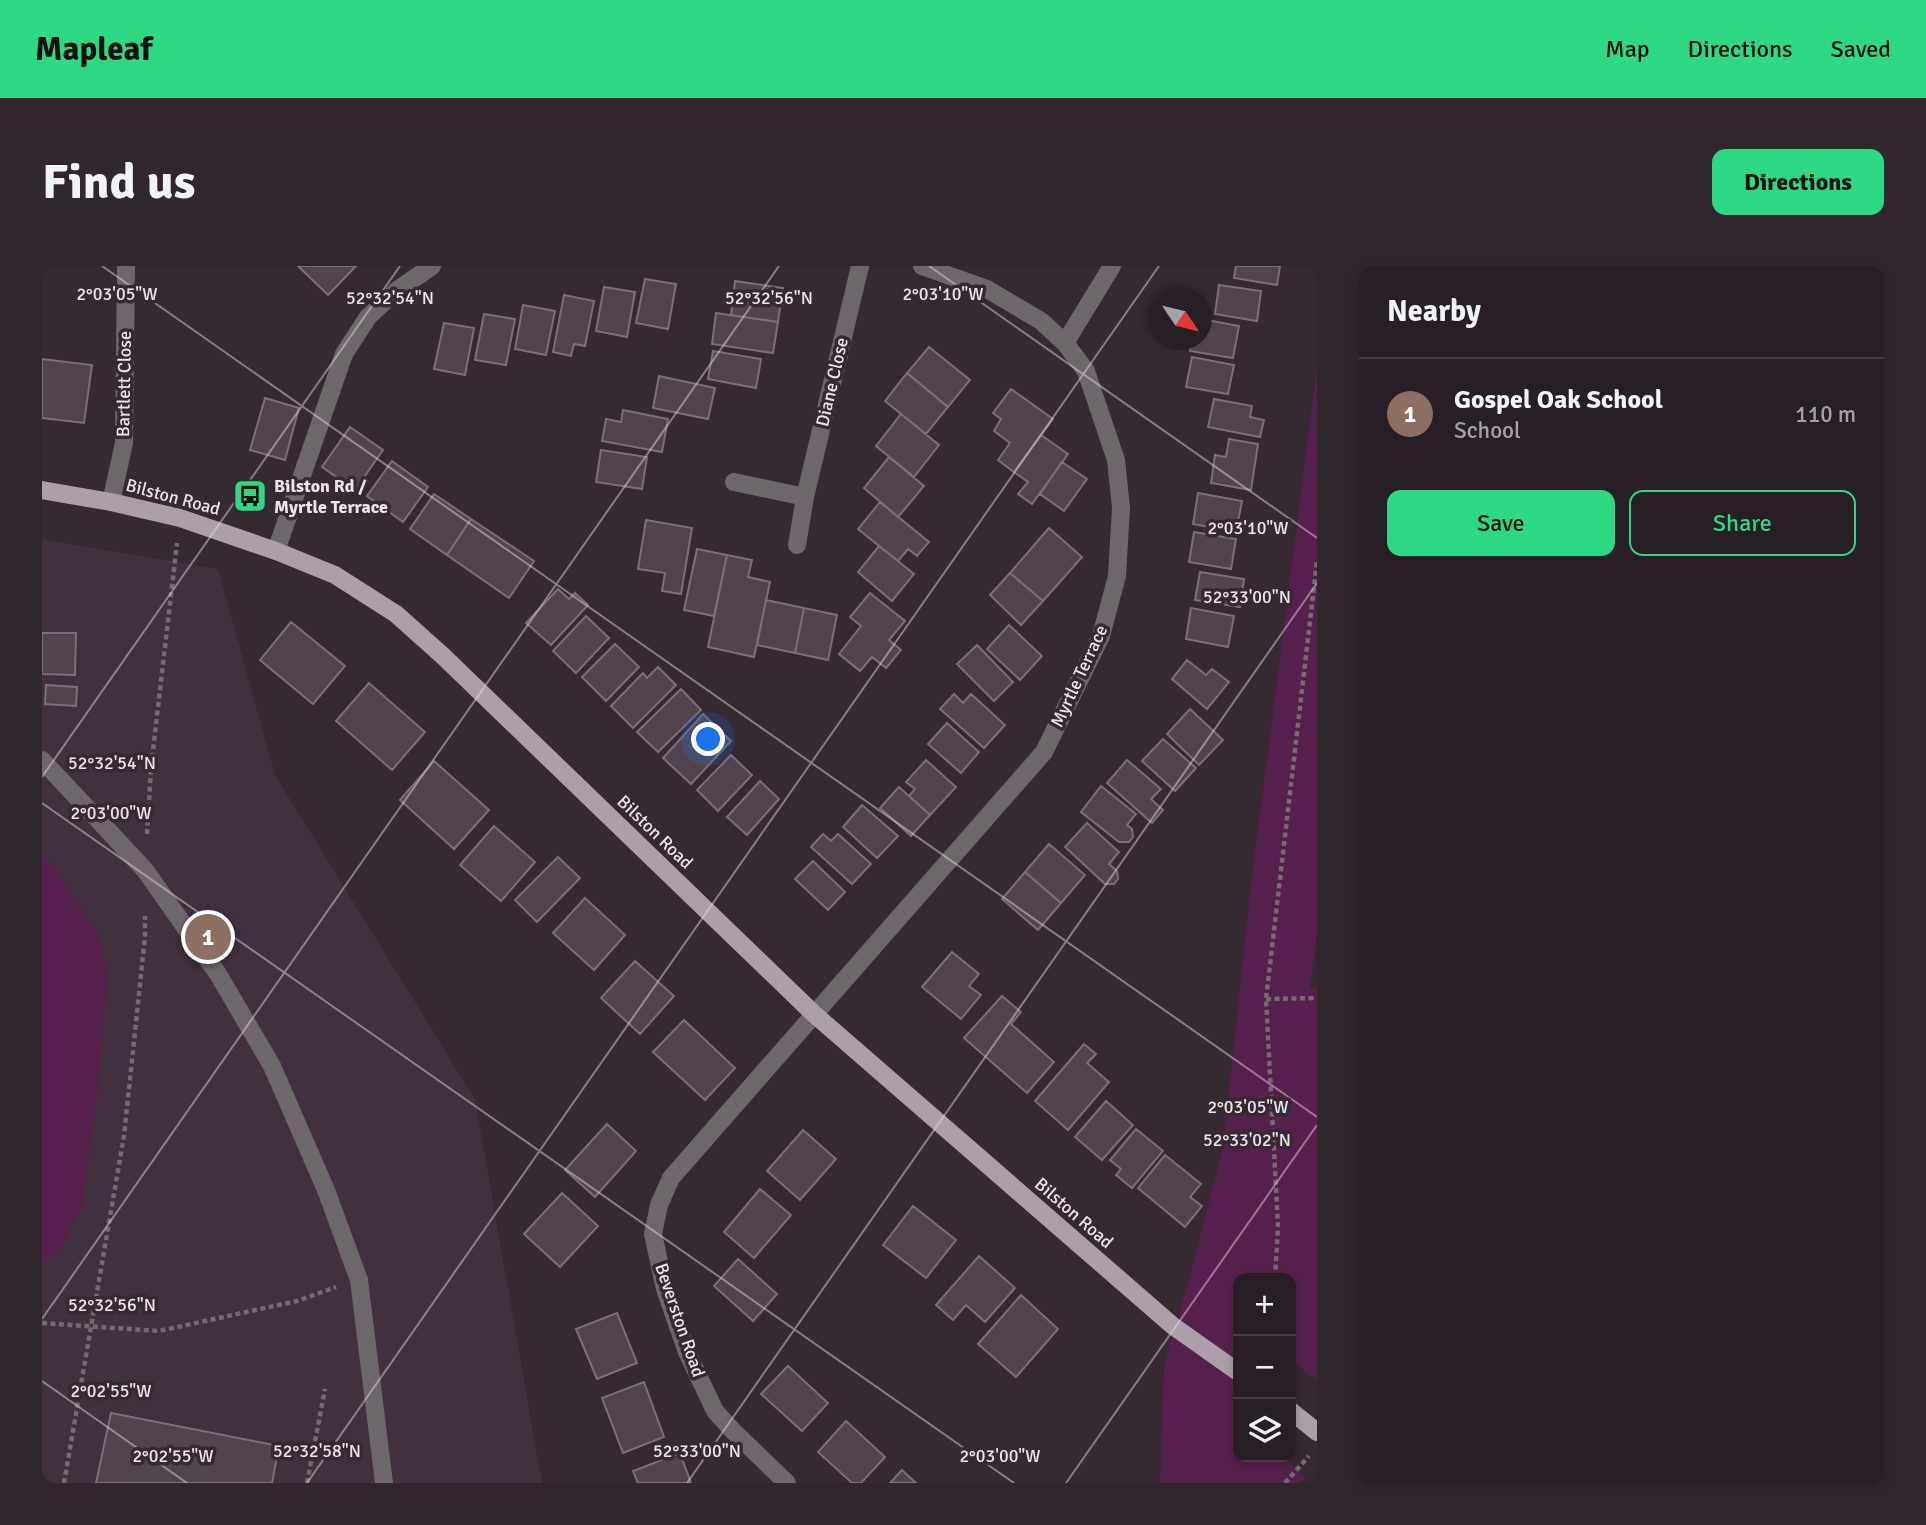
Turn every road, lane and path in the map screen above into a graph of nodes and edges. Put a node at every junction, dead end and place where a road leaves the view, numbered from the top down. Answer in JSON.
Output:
{"nodes":[{"id":1,"x":126,"y":266,"type":"edge"},
{"id":2,"x":432,"y":266,"type":"edge"},
{"id":3,"x":860,"y":266,"type":"edge"},
{"id":4,"x":922,"y":266,"type":"edge"},
{"id":5,"x":1112,"y":266,"type":"edge"},
{"id":6,"x":1065,"y":344,"type":"junction"},
{"id":7,"x":734,"y":482,"type":"dead end"},
{"id":8,"x":42,"y":491,"type":"edge"},
{"id":9,"x":805,"y":498,"type":"junction"},
{"id":10,"x":111,"y":502,"type":"junction"},
{"id":11,"x":180,"y":518,"type":"junction"},
{"id":12,"x":797,"y":545,"type":"dead end"},
{"id":13,"x":276,"y":551,"type":"junction"},
{"id":14,"x":1317,"y":561,"type":"edge"},
{"id":15,"x":42,"y":760,"type":"edge"},
{"id":16,"x":145,"y":870,"type":"junction"},
{"id":17,"x":1317,"y":998,"type":"edge"},
{"id":18,"x":1266,"y":999,"type":"junction"},
{"id":19,"x":814,"y":1014,"type":"junction"},
{"id":20,"x":1275,"y":1273,"type":"edge"},
{"id":21,"x":359,"y":1280,"type":"junction"},
{"id":22,"x":42,"y":1323,"type":"edge"},
{"id":23,"x":91,"y":1326,"type":"junction"},
{"id":24,"x":1233,"y":1368,"type":"edge"},
{"id":25,"x":325,"y":1388,"type":"dead end"},
{"id":26,"x":1296,"y":1415,"type":"edge"},
{"id":27,"x":1317,"y":1432,"type":"edge"},
{"id":28,"x":1317,"y":1448,"type":"edge"},
{"id":29,"x":64,"y":1483,"type":"edge"},
{"id":30,"x":307,"y":1483,"type":"edge"},
{"id":31,"x":384,"y":1483,"type":"edge"},
{"id":32,"x":787,"y":1483,"type":"edge"},
{"id":33,"x":1285,"y":1483,"type":"edge"}],
"edges":[{"from":1,"to":10,"type":"street","name":"Bartlett Close"},
{"from":2,"to":13,"type":"street"},
{"from":3,"to":9,"type":"street","name":"Diane Close"},
{"from":4,"to":6,"type":"street","name":"Myrtle Terrace"},
{"from":5,"to":6,"type":"street"},
{"from":6,"to":19,"type":"street","name":"Myrtle Terrace"},
{"from":7,"to":9,"type":"street"},
{"from":8,"to":10,"type":"main road","name":"Bilston Road"},
{"from":9,"to":12,"type":"street","name":"Diane Close"},
{"from":10,"to":11,"type":"main road","name":"Bilston Road"},
{"from":11,"to":13,"type":"main road","name":"Bilston Road"},
{"from":11,"to":16,"type":"path"},
{"from":13,"to":19,"type":"main road","name":"Bilston Road"},
{"from":14,"to":18,"type":"path"},
{"from":15,"to":16,"type":"street"},
{"from":16,"to":21,"type":"street"},
{"from":16,"to":23,"type":"path"},
{"from":17,"to":18,"type":"path"},
{"from":18,"to":20,"type":"path"},
{"from":19,"to":24,"type":"main road","name":"Bilston Road"},
{"from":19,"to":32,"type":"street","name":"Beverston Road"},
{"from":21,"to":23,"type":"path"},
{"from":21,"to":31,"type":"street"},
{"from":22,"to":23,"type":"path"},
{"from":23,"to":29,"type":"path"},
{"from":25,"to":30,"type":"path"},
{"from":26,"to":27,"type":"main road"},
{"from":28,"to":33,"type":"path"}]}
